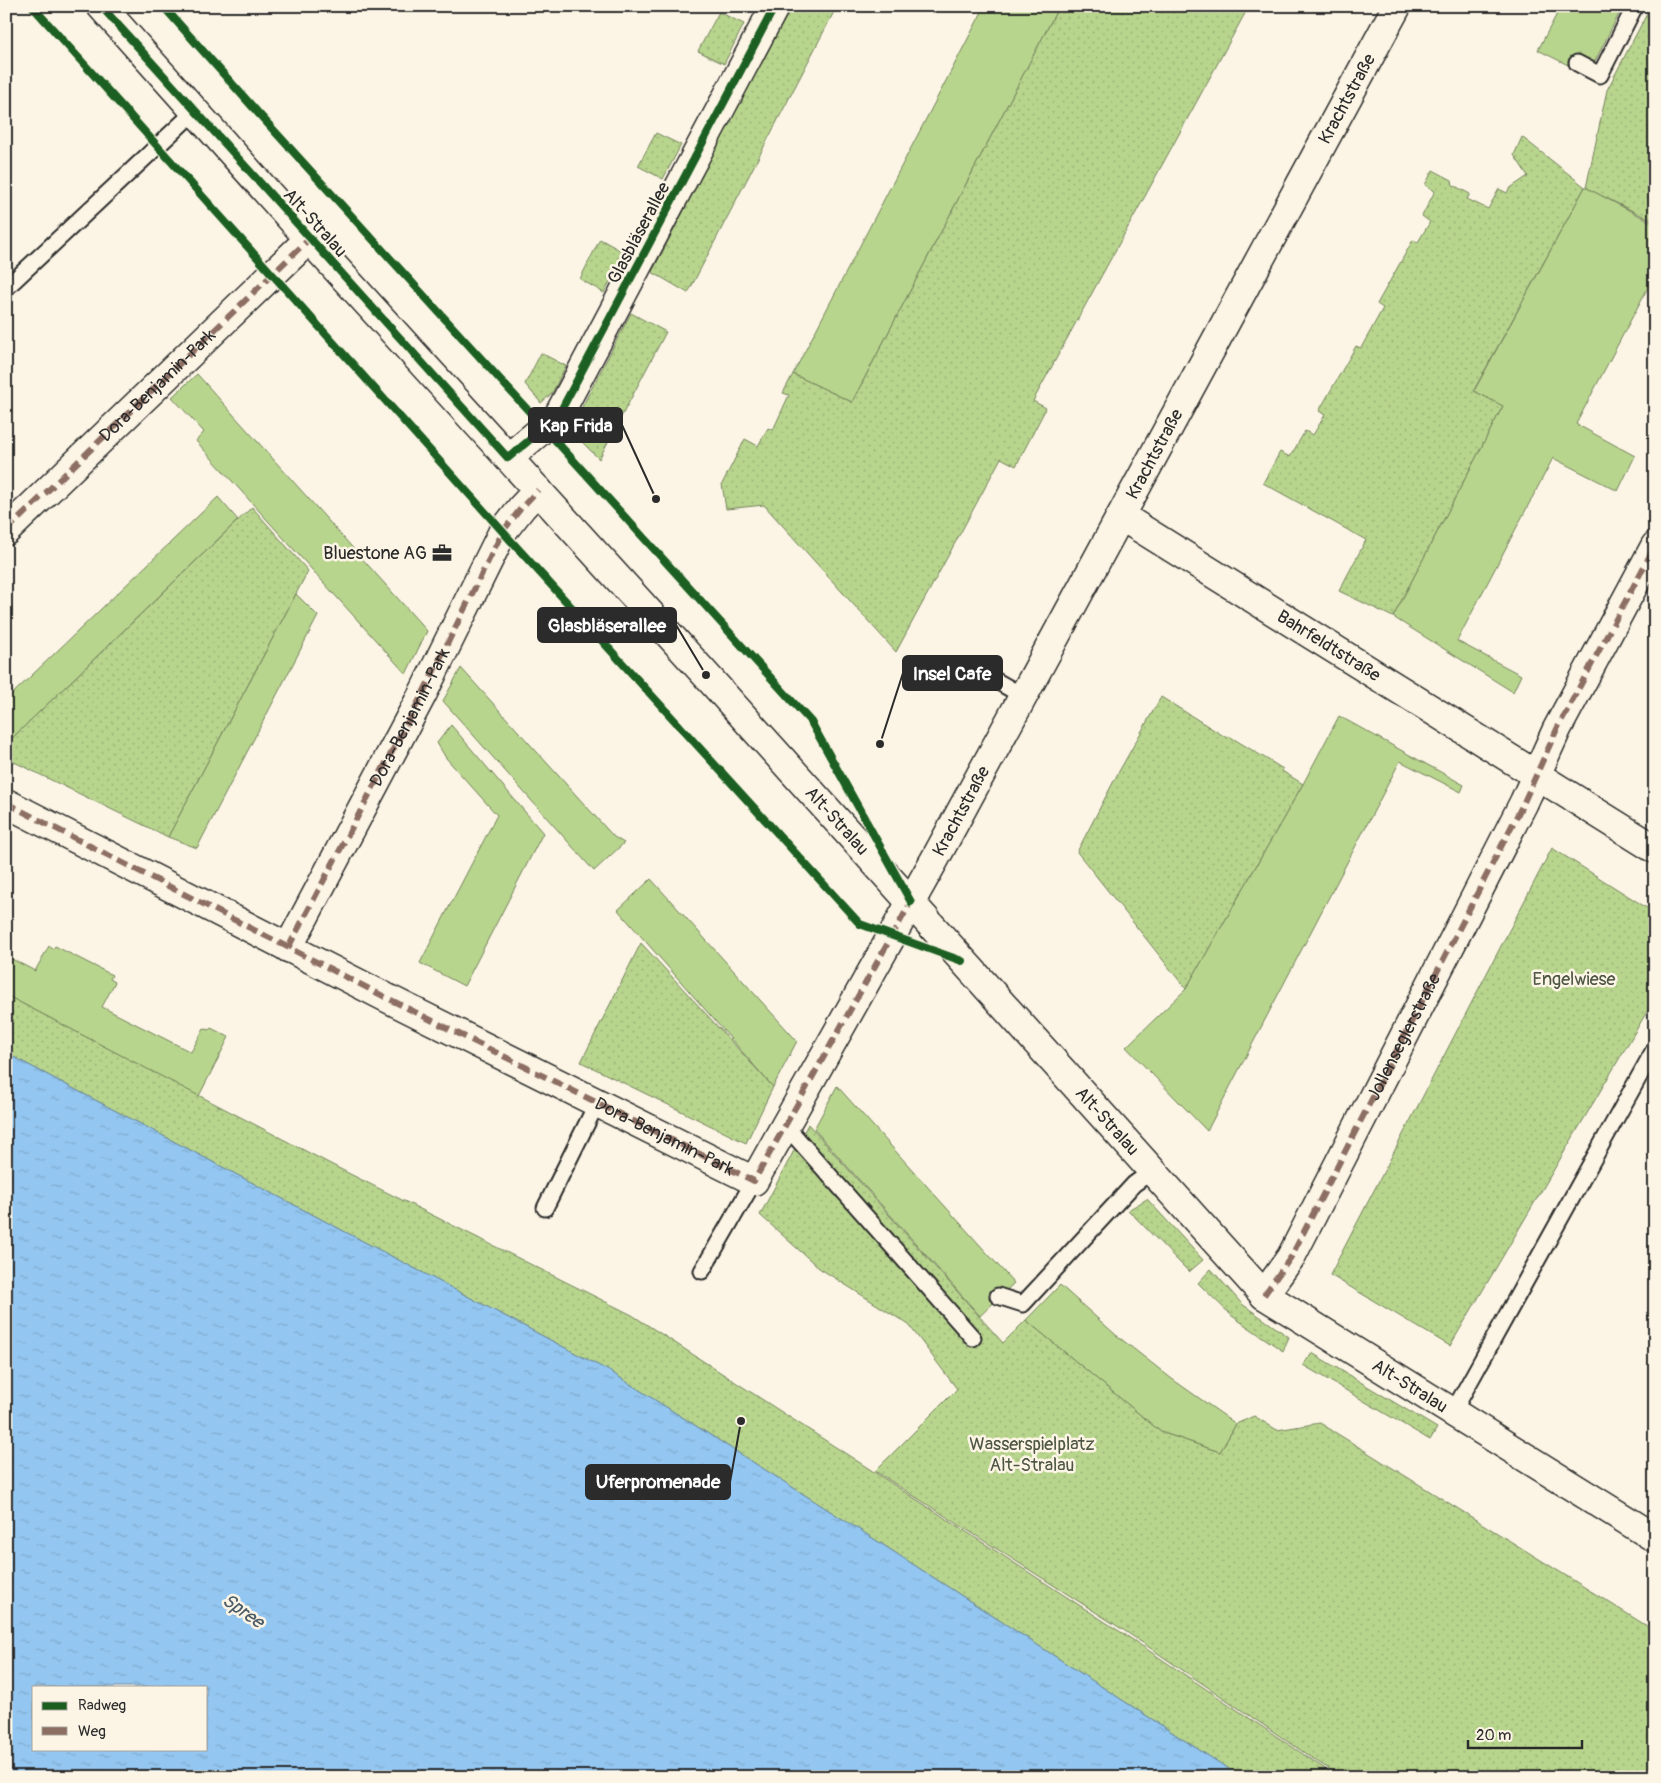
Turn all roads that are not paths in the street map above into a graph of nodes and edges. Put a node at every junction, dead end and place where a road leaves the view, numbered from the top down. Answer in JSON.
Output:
{"nodes":[{"id":1,"x":100,"y":6,"type":"edge"},
{"id":2,"x":775,"y":6,"type":"edge"},
{"id":3,"x":1397,"y":6,"type":"edge"},
{"id":4,"x":1636,"y":6,"type":"edge"},
{"id":5,"x":1577,"y":63,"type":"dead end"},
{"id":6,"x":195,"y":111,"type":"junction"},
{"id":7,"x":309,"y":239,"type":"junction"},
{"id":8,"x":6,"y":288,"type":"edge"},
{"id":9,"x":508,"y":458,"type":"junction"},
{"id":10,"x":538,"y":490,"type":"junction"},
{"id":11,"x":1121,"y":516,"type":"junction"},
{"id":12,"x":6,"y":531,"type":"edge"},
{"id":13,"x":1655,"y":546,"type":"edge"},
{"id":14,"x":972,"y":667,"type":"dead end"},
{"id":15,"x":1023,"y":696,"type":"junction"},
{"id":16,"x":1536,"y":775,"type":"junction"},
{"id":17,"x":6,"y":803,"type":"edge"},
{"id":18,"x":1655,"y":849,"type":"edge"},
{"id":19,"x":910,"y":902,"type":"junction"},
{"id":20,"x":288,"y":948,"type":"junction"},
{"id":21,"x":1655,"y":1048,"type":"edge"},
{"id":22,"x":597,"y":1103,"type":"junction"},
{"id":23,"x":786,"y":1126,"type":"junction"},
{"id":24,"x":1152,"y":1171,"type":"junction"},
{"id":25,"x":754,"y":1181,"type":"junction"},
{"id":26,"x":545,"y":1208,"type":"dead end"},
{"id":27,"x":702,"y":1271,"type":"dead end"},
{"id":28,"x":1264,"y":1295,"type":"junction"},
{"id":29,"x":998,"y":1296,"type":"dead end"},
{"id":30,"x":973,"y":1338,"type":"dead end"},
{"id":31,"x":1453,"y":1412,"type":"junction"},
{"id":32,"x":1655,"y":1538,"type":"edge"}],
"edges":[{"from":1,"to":6,"type":"street","name":"Alt-Stralau"},
{"from":2,"to":9,"type":"street","name":"Glasbläserallee"},
{"from":3,"to":11,"type":"street","name":"Krachtstraße"},
{"from":4,"to":5,"type":"lane"},
{"from":6,"to":7,"type":"street","name":"Alt-Stralau"},
{"from":6,"to":8,"type":"lane"},
{"from":7,"to":9,"type":"street","name":"Alt-Stralau"},
{"from":7,"to":12,"type":"street","name":"Dora-Benjamin-Park"},
{"from":9,"to":10,"type":"street","name":"Alt-Stralau"},
{"from":10,"to":19,"type":"street","name":"Alt-Stralau"},
{"from":10,"to":20,"type":"street","name":"Dora-Benjamin-Park"},
{"from":11,"to":15,"type":"street","name":"Krachtstraße"},
{"from":11,"to":16,"type":"street","name":"Bahrfeldtstraße"},
{"from":13,"to":16,"type":"street"},
{"from":14,"to":15,"type":"lane"},
{"from":15,"to":19,"type":"street","name":"Krachtstraße"},
{"from":16,"to":18,"type":"street","name":"Bahrfeldtstraße"},
{"from":16,"to":28,"type":"street","name":"Jollenseglerstraße"},
{"from":17,"to":20,"type":"street","name":"Dora-Benjamin-Park"},
{"from":19,"to":23,"type":"street","name":"Dora-Benjamin-Park"},
{"from":19,"to":24,"type":"street","name":"Alt-Stralau"},
{"from":20,"to":22,"type":"street","name":"Dora-Benjamin-Park"},
{"from":21,"to":31,"type":"lane"},
{"from":22,"to":25,"type":"street","name":"Dora-Benjamin-Park"},
{"from":22,"to":26,"type":"lane"},
{"from":23,"to":25,"type":"street","name":"Dora-Benjamin-Park"},
{"from":23,"to":30,"type":"lane"},
{"from":24,"to":28,"type":"street","name":"Alt-Stralau"},
{"from":24,"to":29,"type":"lane"},
{"from":25,"to":27,"type":"lane"},
{"from":28,"to":31,"type":"street","name":"Alt-Stralau"},
{"from":31,"to":32,"type":"street","name":"Alt-Stralau"}]}
